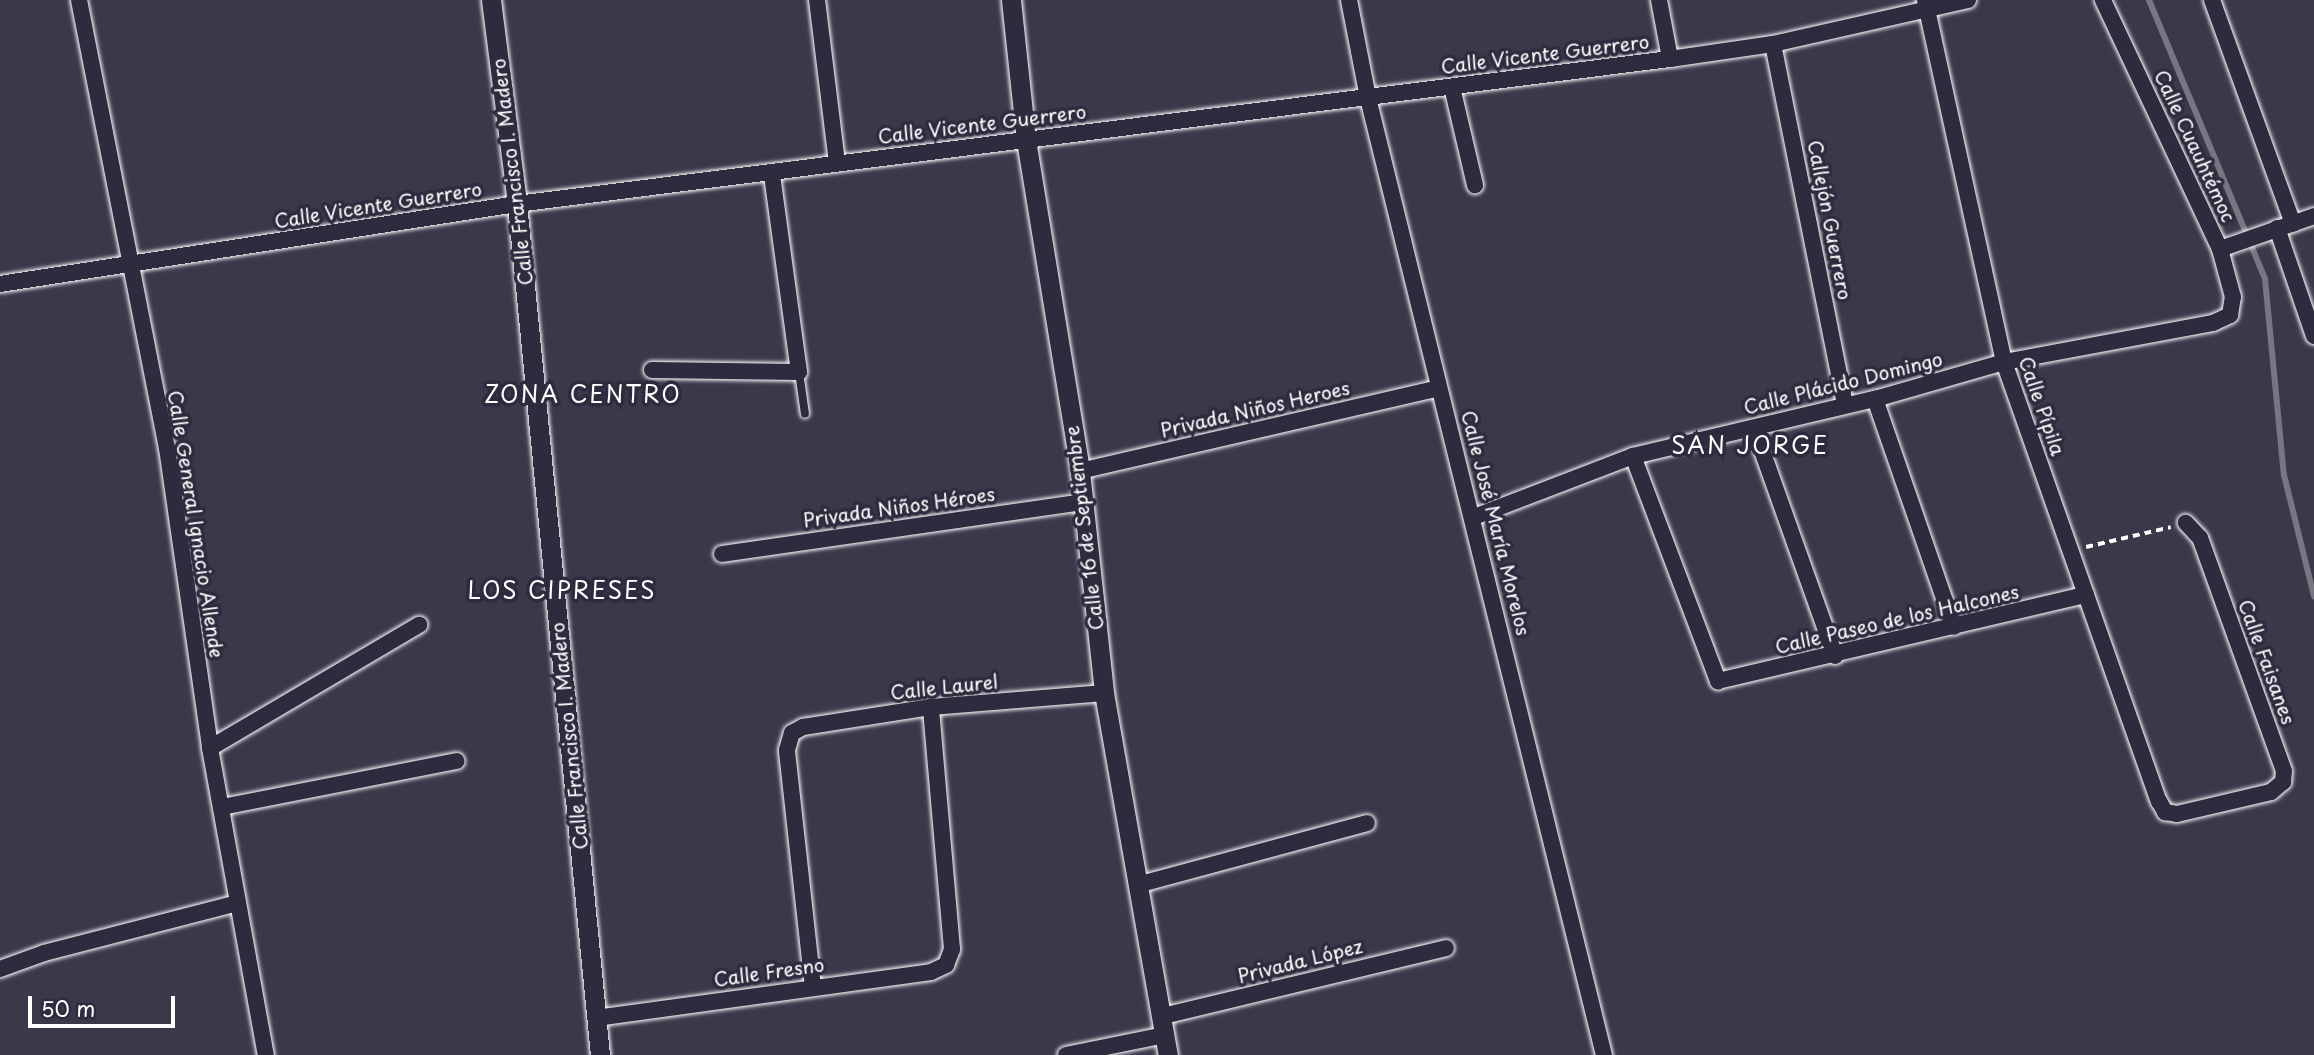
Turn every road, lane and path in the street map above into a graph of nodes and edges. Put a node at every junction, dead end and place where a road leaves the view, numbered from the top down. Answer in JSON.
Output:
{"nodes":[{"id":1,"x":79,"y":0,"type":"edge"},
{"id":2,"x":491,"y":0,"type":"edge"},
{"id":3,"x":817,"y":0,"type":"edge"},
{"id":4,"x":1011,"y":0,"type":"edge"},
{"id":5,"x":1349,"y":0,"type":"edge"},
{"id":6,"x":1659,"y":0,"type":"edge"},
{"id":7,"x":1968,"y":0,"type":"edge"},
{"id":8,"x":2103,"y":0,"type":"edge"},
{"id":9,"x":2212,"y":0,"type":"edge"},
{"id":10,"x":1925,"y":4,"type":"edge"},
{"id":11,"x":1773,"y":44,"type":"junction"},
{"id":12,"x":1670,"y":59,"type":"junction"},
{"id":13,"x":1452,"y":87,"type":"junction"},
{"id":14,"x":1368,"y":98,"type":"junction"},
{"id":15,"x":1026,"y":140,"type":"junction"},
{"id":16,"x":837,"y":162,"type":"junction"},
{"id":17,"x":772,"y":175,"type":"junction"},
{"id":18,"x":1475,"y":185,"type":"dead end"},
{"id":19,"x":517,"y":204,"type":"junction"},
{"id":20,"x":2314,"y":216,"type":"edge"},
{"id":21,"x":2279,"y":227,"type":"junction"},
{"id":22,"x":2220,"y":249,"type":"junction"},
{"id":23,"x":130,"y":267,"type":"junction"},
{"id":24,"x":0,"y":284,"type":"edge"},
{"id":25,"x":2230,"y":315,"type":"joint"},
{"id":26,"x":2314,"y":336,"type":"edge"},
{"id":27,"x":2004,"y":362,"type":"junction"},
{"id":28,"x":652,"y":370,"type":"dead end"},
{"id":29,"x":799,"y":372,"type":"junction"},
{"id":30,"x":1439,"y":388,"type":"junction"},
{"id":31,"x":1875,"y":399,"type":"junction"},
{"id":32,"x":1845,"y":405,"type":"junction"},
{"id":33,"x":805,"y":414,"type":"dead end"},
{"id":34,"x":1754,"y":428,"type":"junction"},
{"id":35,"x":1633,"y":456,"type":"junction"},
{"id":36,"x":1080,"y":471,"type":"junction"},
{"id":37,"x":1083,"y":502,"type":"junction"},
{"id":38,"x":1474,"y":517,"type":"junction"},
{"id":39,"x":2186,"y":523,"type":"joint"},
{"id":40,"x":2070,"y":551,"type":"junction"},
{"id":41,"x":722,"y":554,"type":"dead end"},
{"id":42,"x":2086,"y":595,"type":"junction"},
{"id":43,"x":419,"y":625,"type":"dead end"},
{"id":44,"x":1954,"y":627,"type":"junction"},
{"id":45,"x":1835,"y":656,"type":"junction"},
{"id":46,"x":1104,"y":693,"type":"junction"},
{"id":47,"x":931,"y":707,"type":"junction"},
{"id":48,"x":210,"y":748,"type":"junction"},
{"id":49,"x":457,"y":761,"type":"dead end"},
{"id":50,"x":222,"y":807,"type":"junction"},
{"id":51,"x":2165,"y":812,"type":"joint"},
{"id":52,"x":1367,"y":823,"type":"dead end"},
{"id":53,"x":1141,"y":884,"type":"junction"},
{"id":54,"x":238,"y":903,"type":"junction"},
{"id":55,"x":1446,"y":948,"type":"dead end"},
{"id":56,"x":0,"y":969,"type":"edge"},
{"id":57,"x":813,"y":986,"type":"junction"},
{"id":58,"x":596,"y":1018,"type":"junction"},
{"id":59,"x":1164,"y":1025,"type":"junction"},
{"id":60,"x":266,"y":1055,"type":"edge"},
{"id":61,"x":600,"y":1055,"type":"edge"},
{"id":62,"x":1066,"y":1055,"type":"edge"},
{"id":63,"x":1168,"y":1055,"type":"edge"},
{"id":64,"x":1604,"y":1055,"type":"edge"}],
"edges":[{"from":1,"to":23,"type":"street","name":"Calle General Ignacio Allende"},
{"from":2,"to":19,"type":"street","name":"Calle Francisco I. Madero"},
{"from":3,"to":16,"type":"street"},
{"from":4,"to":15,"type":"street","name":"Calle 16 de Septiembre"},
{"from":5,"to":14,"type":"street","name":"Calle José María Morelos"},
{"from":6,"to":12,"type":"street"},
{"from":7,"to":10,"type":"street","name":"Calle Vicente Guerrero"},
{"from":8,"to":22,"type":"street","name":"Calle Cuauhtémoc"},
{"from":9,"to":21,"type":"street"},
{"from":10,"to":11,"type":"street","name":"Calle Vicente Guerrero"},
{"from":10,"to":27,"type":"street","name":"Calle Pípila"},
{"from":11,"to":12,"type":"street","name":"Calle Vicente Guerrero"},
{"from":11,"to":32,"type":"street","name":"Callejón Guerrero"},
{"from":12,"to":13,"type":"street","name":"Calle Vicente Guerrero"},
{"from":13,"to":14,"type":"street","name":"Calle Vicente Guerrero"},
{"from":13,"to":18,"type":"street"},
{"from":14,"to":15,"type":"street","name":"Calle Vicente Guerrero"},
{"from":14,"to":30,"type":"street","name":"Calle José María Morelos"},
{"from":15,"to":16,"type":"street","name":"Calle Vicente Guerrero"},
{"from":15,"to":36,"type":"street","name":"Calle 16 de Septiembre"},
{"from":16,"to":17,"type":"street","name":"Calle Vicente Guerrero"},
{"from":17,"to":19,"type":"street","name":"Calle Vicente Guerrero"},
{"from":17,"to":29,"type":"street"},
{"from":19,"to":23,"type":"street","name":"Calle Vicente Guerrero"},
{"from":19,"to":58,"type":"street","name":"Calle Francisco I. Madero"},
{"from":20,"to":21,"type":"street"},
{"from":21,"to":22,"type":"street"},
{"from":21,"to":26,"type":"street"},
{"from":22,"to":25,"type":"street","name":"Calle Cuauhtémoc"},
{"from":23,"to":24,"type":"street","name":"Calle Vicente Guerrero"},
{"from":23,"to":48,"type":"street","name":"Calle General Ignacio Allende"},
{"from":25,"to":27,"type":"street","name":"Calle Plácido Domingo"},
{"from":27,"to":31,"type":"street","name":"Calle Plácido Domingo"},
{"from":27,"to":40,"type":"street","name":"Calle Pípila"},
{"from":28,"to":29,"type":"street"},
{"from":29,"to":33,"type":"lane"},
{"from":30,"to":36,"type":"street","name":"Privada Niños Heroes"},
{"from":30,"to":38,"type":"street","name":"Calle José María Morelos"},
{"from":31,"to":32,"type":"street","name":"Calle Plácido Domingo"},
{"from":31,"to":44,"type":"street"},
{"from":32,"to":34,"type":"street","name":"Calle Plácido Domingo"},
{"from":34,"to":35,"type":"street","name":"Calle Plácido Domingo"},
{"from":34,"to":45,"type":"street"},
{"from":35,"to":38,"type":"street","name":"Calle Plácido Domingo"},
{"from":35,"to":45,"type":"street","name":"Calle Paseo de los Halcones"},
{"from":36,"to":37,"type":"street","name":"Calle 16 de Septiembre"},
{"from":37,"to":41,"type":"street","name":"Privada Niños Héroes"},
{"from":37,"to":46,"type":"street","name":"Calle 16 de Septiembre"},
{"from":38,"to":64,"type":"street","name":"Calle José María Morelos"},
{"from":39,"to":40,"type":"path"},
{"from":39,"to":51,"type":"street","name":"Calle Faisanes"},
{"from":40,"to":42,"type":"street","name":"Calle Pípila"},
{"from":42,"to":44,"type":"street","name":"Calle Paseo de los Halcones"},
{"from":42,"to":51,"type":"street","name":"Calle Pípila"},
{"from":43,"to":48,"type":"street"},
{"from":44,"to":45,"type":"street","name":"Calle Paseo de los Halcones"},
{"from":46,"to":47,"type":"street","name":"Calle Laurel"},
{"from":46,"to":53,"type":"street","name":"Calle 16 de Septiembre"},
{"from":47,"to":57,"type":"street","name":"Calle Fresno"},
{"from":47,"to":57,"type":"street","name":"Calle Laurel"},
{"from":48,"to":50,"type":"street","name":"Calle General Ignacio Allende"},
{"from":49,"to":50,"type":"street"},
{"from":50,"to":54,"type":"street","name":"Calle General Ignacio Allende"},
{"from":52,"to":53,"type":"street"},
{"from":53,"to":59,"type":"street","name":"Calle 16 de Septiembre"},
{"from":54,"to":56,"type":"street"},
{"from":54,"to":60,"type":"street","name":"Calle General Ignacio Allende"},
{"from":55,"to":59,"type":"street","name":"Privada López"},
{"from":57,"to":58,"type":"street","name":"Calle Fresno"},
{"from":58,"to":61,"type":"street","name":"Calle Francisco I. Madero"},
{"from":59,"to":62,"type":"street","name":"Privada López"},
{"from":59,"to":63,"type":"street","name":"Calle 16 de Septiembre"}]}
